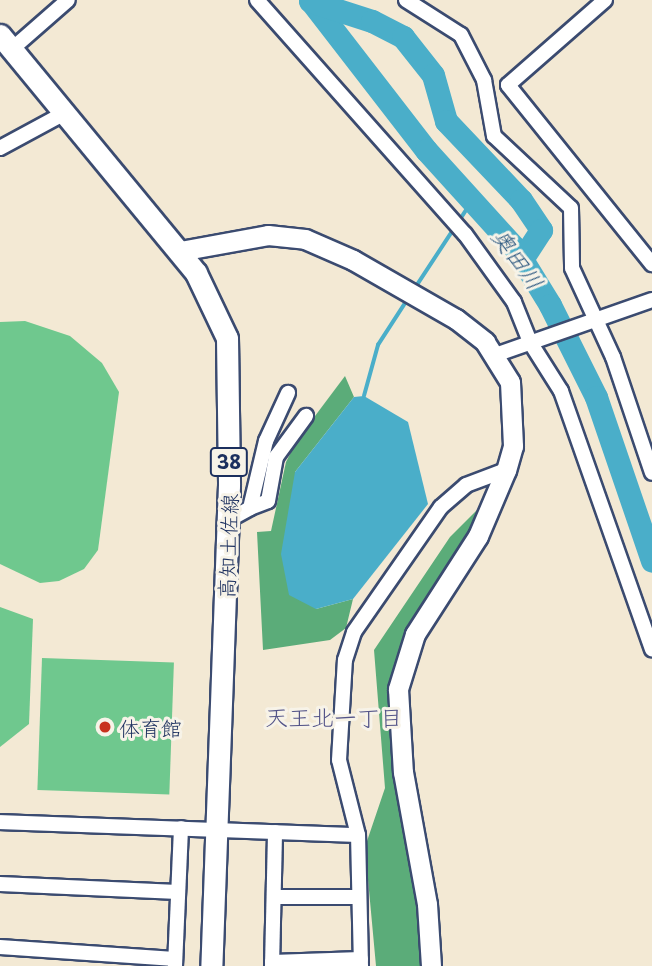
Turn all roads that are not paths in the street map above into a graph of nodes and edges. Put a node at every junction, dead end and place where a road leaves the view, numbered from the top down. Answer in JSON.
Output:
{"nodes":[{"id":1,"x":68,"y":0,"type":"edge"},
{"id":2,"x":257,"y":0,"type":"edge"},
{"id":3,"x":406,"y":0,"type":"edge"},
{"id":4,"x":605,"y":0,"type":"edge"},
{"id":5,"x":6,"y":43,"type":"edge"},
{"id":6,"x":64,"y":114,"type":"junction"},
{"id":7,"x":0,"y":148,"type":"edge"},
{"id":8,"x":180,"y":251,"type":"junction"},
{"id":9,"x":652,"y":264,"type":"edge"},
{"id":10,"x":652,"y":300,"type":"edge"},
{"id":11,"x":597,"y":319,"type":"junction"},
{"id":12,"x":537,"y":340,"type":"junction"},
{"id":13,"x":495,"y":355,"type":"junction"},
{"id":14,"x":288,"y":393,"type":"dead end"},
{"id":15,"x":306,"y":416,"type":"dead end"},
{"id":16,"x":506,"y":470,"type":"junction"},
{"id":17,"x":652,"y":473,"type":"edge"},
{"id":18,"x":250,"y":508,"type":"junction"},
{"id":19,"x":228,"y":521,"type":"junction"},
{"id":20,"x":652,"y":649,"type":"edge"},
{"id":21,"x":0,"y":822,"type":"edge"},
{"id":22,"x":181,"y":828,"type":"junction"},
{"id":23,"x":216,"y":828,"type":"junction"},
{"id":24,"x":275,"y":832,"type":"junction"},
{"id":25,"x":358,"y":835,"type":"junction"},
{"id":26,"x":0,"y":884,"type":"edge"},
{"id":27,"x":178,"y":892,"type":"junction"},
{"id":28,"x":274,"y":897,"type":"junction"},
{"id":29,"x":359,"y":897,"type":"junction"},
{"id":30,"x":0,"y":947,"type":"edge"},
{"id":31,"x":175,"y":963,"type":"edge"},
{"id":32,"x":361,"y":963,"type":"edge"},
{"id":33,"x":272,"y":964,"type":"edge"},
{"id":34,"x":211,"y":966,"type":"edge"},
{"id":35,"x":431,"y":966,"type":"edge"}],
"edges":[{"from":1,"to":5,"type":"street"},
{"from":2,"to":12,"type":"street"},
{"from":3,"to":11,"type":"street"},
{"from":4,"to":9,"type":"street"},
{"from":5,"to":6,"type":"main road","name":"高知土佐線","number":"38"},
{"from":6,"to":7,"type":"street"},
{"from":6,"to":8,"type":"main road","name":"高知土佐線","number":"38"},
{"from":8,"to":13,"type":"street"},
{"from":8,"to":19,"type":"main road","name":"高知土佐線","number":"38"},
{"from":10,"to":11,"type":"street"},
{"from":11,"to":12,"type":"street"},
{"from":11,"to":17,"type":"street"},
{"from":12,"to":13,"type":"street"},
{"from":12,"to":20,"type":"street"},
{"from":13,"to":16,"type":"street"},
{"from":14,"to":18,"type":"street"},
{"from":15,"to":18,"type":"street"},
{"from":16,"to":25,"type":"street"},
{"from":16,"to":35,"type":"street"},
{"from":18,"to":19,"type":"street"},
{"from":19,"to":23,"type":"main road","name":"高知土佐線","number":"38"},
{"from":21,"to":22,"type":"street"},
{"from":22,"to":23,"type":"street"},
{"from":22,"to":27,"type":"street"},
{"from":23,"to":24,"type":"street"},
{"from":23,"to":34,"type":"main road","name":"高知土佐線","number":"38"},
{"from":24,"to":25,"type":"street"},
{"from":24,"to":28,"type":"street"},
{"from":25,"to":29,"type":"street"},
{"from":26,"to":27,"type":"street"},
{"from":27,"to":31,"type":"street"},
{"from":28,"to":29,"type":"street"},
{"from":28,"to":33,"type":"street"},
{"from":29,"to":32,"type":"street"},
{"from":30,"to":31,"type":"street"},
{"from":32,"to":33,"type":"street"}]}
